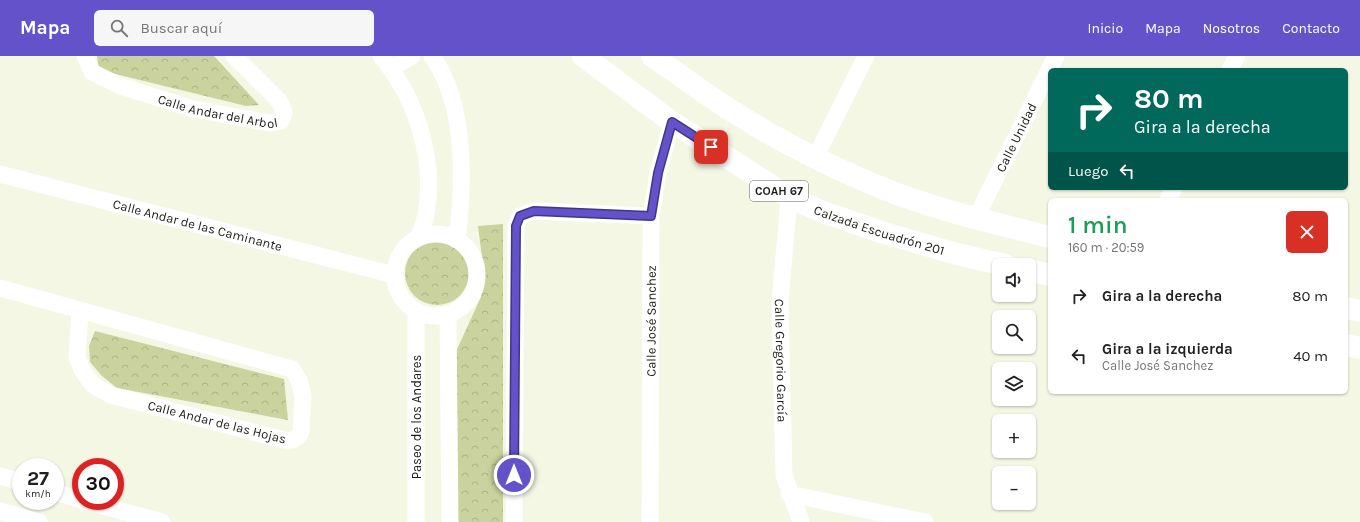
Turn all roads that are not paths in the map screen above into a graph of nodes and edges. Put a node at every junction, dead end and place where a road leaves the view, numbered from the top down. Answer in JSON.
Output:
{"nodes":[{"id":1,"x":85,"y":56,"type":"edge"},
{"id":2,"x":234,"y":56,"type":"edge"},
{"id":3,"x":412,"y":56,"type":"edge"},
{"id":4,"x":432,"y":56,"type":"edge"},
{"id":5,"x":583,"y":56,"type":"edge"},
{"id":6,"x":652,"y":56,"type":"edge"},
{"id":7,"x":866,"y":56,"type":"edge"},
{"id":8,"x":1056,"y":56,"type":"edge"},
{"id":9,"x":1237,"y":56,"type":"edge"},
{"id":10,"x":386,"y":62,"type":"edge"},
{"id":11,"x":1050,"y":68,"type":"edge"},
{"id":12,"x":1231,"y":68,"type":"edge"},
{"id":13,"x":1048,"y":72,"type":"edge"},
{"id":14,"x":672,"y":122,"type":"junction"},
{"id":15,"x":815,"y":158,"type":"junction"},
{"id":16,"x":0,"y":174,"type":"edge"},
{"id":17,"x":789,"y":197,"type":"junction"},
{"id":18,"x":651,"y":216,"type":"junction"},
{"id":19,"x":976,"y":218,"type":"junction"},
{"id":20,"x":1048,"y":236,"type":"edge"},
{"id":21,"x":419,"y":237,"type":"junction"},
{"id":22,"x":457,"y":240,"type":"junction"},
{"id":23,"x":992,"y":262,"type":"edge"},
{"id":24,"x":1036,"y":272,"type":"edge"},
{"id":25,"x":394,"y":275,"type":"junction"},
{"id":26,"x":1048,"y":275,"type":"edge"},
{"id":27,"x":0,"y":288,"type":"edge"},
{"id":28,"x":1348,"y":308,"type":"edge"},
{"id":29,"x":80,"y":310,"type":"junction"},
{"id":30,"x":416,"y":311,"type":"junction"},
{"id":31,"x":1360,"y":311,"type":"edge"},
{"id":32,"x":448,"y":315,"type":"junction"},
{"id":33,"x":1348,"y":345,"type":"edge"},
{"id":34,"x":1360,"y":348,"type":"edge"},
{"id":35,"x":0,"y":476,"type":"edge"},
{"id":36,"x":12,"y":479,"type":"edge"},
{"id":37,"x":790,"y":494,"type":"junction"},
{"id":38,"x":104,"y":510,"type":"edge"},
{"id":39,"x":0,"y":511,"type":"edge"},
{"id":40,"x":119,"y":517,"type":"edge"},
{"id":41,"x":40,"y":522,"type":"edge"},
{"id":42,"x":162,"y":522,"type":"edge"},
{"id":43,"x":416,"y":522,"type":"edge"},
{"id":44,"x":450,"y":522,"type":"edge"},
{"id":45,"x":514,"y":522,"type":"edge"},
{"id":46,"x":650,"y":522,"type":"edge"},
{"id":47,"x":801,"y":522,"type":"edge"},
{"id":48,"x":925,"y":522,"type":"edge"}],
"edges":[{"from":1,"to":2,"type":"street","name":"Calle Andar del Arbol"},
{"from":3,"to":10,"type":"street"},
{"from":4,"to":22,"type":"street"},
{"from":5,"to":14,"type":"main road","name":"Calzada Escuadrón 201","number":"COAH 67"},
{"from":6,"to":15,"type":"main road"},
{"from":7,"to":15,"type":"street"},
{"from":8,"to":11,"type":"street","name":"Calle Unidad"},
{"from":9,"to":12,"type":"street"},
{"from":10,"to":21,"type":"street"},
{"from":13,"to":19,"type":"street","name":"Calle Unidad"},
{"from":14,"to":17,"type":"main road","name":"Calzada Escuadrón 201","number":"COAH 67"},
{"from":14,"to":18,"type":"street","name":"Calle José Sanchez"},
{"from":15,"to":19,"type":"main road"},
{"from":16,"to":25,"type":"street","name":"Calle Andar de las Caminante"},
{"from":17,"to":23,"type":"main road","name":"Calzada Escuadrón 201","number":"COAH 67"},
{"from":17,"to":37,"type":"street","name":"Calle Gregorio García"},
{"from":18,"to":45,"type":"street"},
{"from":18,"to":46,"type":"street","name":"Calle José Sanchez"},
{"from":19,"to":20,"type":"main road"},
{"from":21,"to":22,"type":"street"},
{"from":21,"to":25,"type":"street"},
{"from":22,"to":32,"type":"street"},
{"from":24,"to":26,"type":"main road"},
{"from":25,"to":30,"type":"street"},
{"from":27,"to":29,"type":"street","name":"Calle Andar de las Hojas"},
{"from":28,"to":31,"type":"main road"},
{"from":29,"to":29,"type":"street","name":"Calle Andar de las Hojas"},
{"from":30,"to":32,"type":"street"},
{"from":30,"to":43,"type":"street","name":"Paseo de los Andares"},
{"from":32,"to":44,"type":"street"},
{"from":33,"to":34,"type":"main road"},
{"from":35,"to":36,"type":"street"},
{"from":37,"to":47,"type":"street","name":"Calle Gregorio García"},
{"from":37,"to":48,"type":"street"},
{"from":38,"to":40,"type":"street"},
{"from":39,"to":41,"type":"street"},
{"from":40,"to":42,"type":"street"}]}
